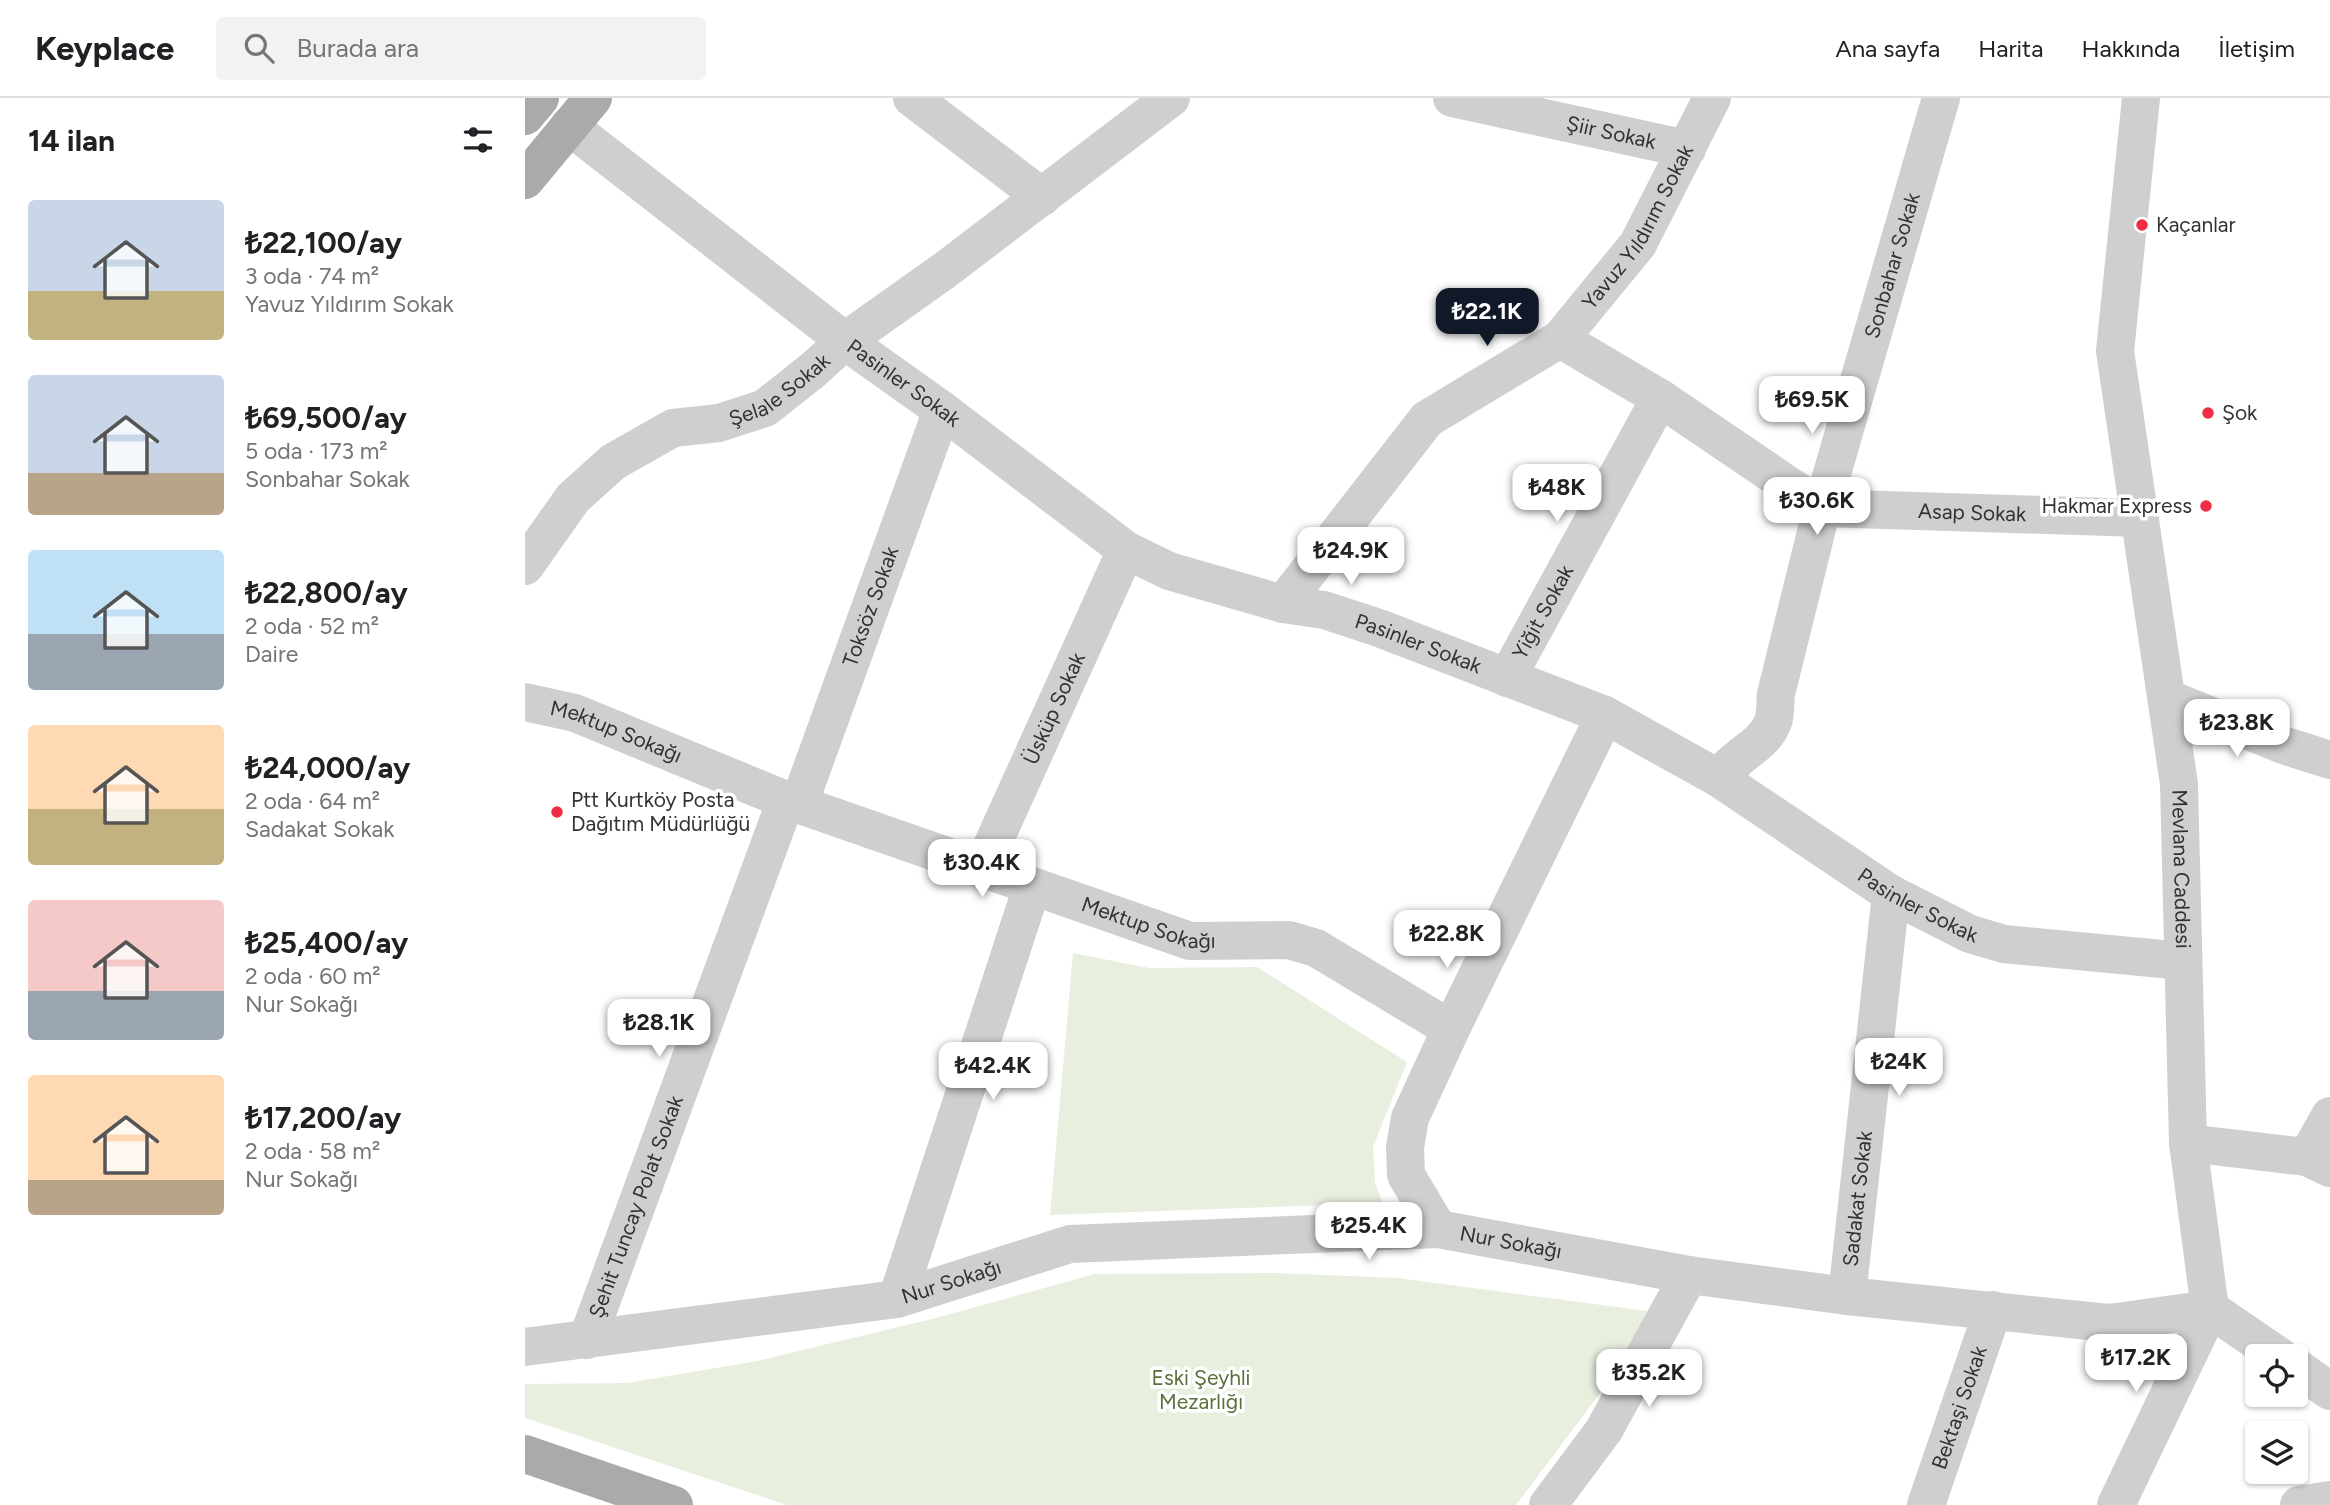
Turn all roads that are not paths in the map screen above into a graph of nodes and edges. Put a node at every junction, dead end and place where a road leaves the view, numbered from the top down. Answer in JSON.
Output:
{"nodes":[{"id":1,"x":540,"y":98,"type":"edge"},
{"id":2,"x":912,"y":98,"type":"edge"},
{"id":3,"x":1171,"y":98,"type":"edge"},
{"id":4,"x":1452,"y":98,"type":"edge"},
{"id":5,"x":1712,"y":98,"type":"edge"},
{"id":6,"x":1941,"y":98,"type":"edge"},
{"id":7,"x":2141,"y":98,"type":"edge"},
{"id":8,"x":581,"y":112,"type":"edge"},
{"id":9,"x":525,"y":116,"type":"edge"},
{"id":10,"x":1687,"y":149,"type":"junction"},
{"id":11,"x":525,"y":180,"type":"edge"},
{"id":12,"x":1042,"y":197,"type":"junction"},
{"id":13,"x":1560,"y":339,"type":"junction"},
{"id":14,"x":845,"y":341,"type":"junction"},
{"id":15,"x":1660,"y":398,"type":"junction"},
{"id":16,"x":942,"y":410,"type":"junction"},
{"id":17,"x":1822,"y":508,"type":"junction"},
{"id":18,"x":2140,"y":518,"type":"junction"},
{"id":19,"x":1126,"y":550,"type":"junction"},
{"id":20,"x":525,"y":566,"type":"edge"},
{"id":21,"x":1283,"y":604,"type":"junction"},
{"id":22,"x":1507,"y":678,"type":"junction"},
{"id":23,"x":2167,"y":698,"type":"junction"},
{"id":24,"x":525,"y":702,"type":"edge"},
{"id":25,"x":1605,"y":715,"type":"junction"},
{"id":26,"x":2330,"y":761,"type":"edge"},
{"id":27,"x":1720,"y":779,"type":"junction"},
{"id":28,"x":793,"y":802,"type":"junction"},
{"id":29,"x":982,"y":868,"type":"junction"},
{"id":30,"x":1032,"y":887,"type":"junction"},
{"id":31,"x":1891,"y":894,"type":"junction"},
{"id":32,"x":2183,"y":961,"type":"junction"},
{"id":33,"x":1451,"y":1029,"type":"junction"},
{"id":34,"x":2330,"y":1116,"type":"edge"},
{"id":35,"x":2188,"y":1143,"type":"junction"},
{"id":36,"x":2318,"y":1163,"type":"edge"},
{"id":37,"x":1438,"y":1229,"type":"junction"},
{"id":38,"x":1689,"y":1275,"type":"junction"},
{"id":39,"x":1847,"y":1296,"type":"junction"},
{"id":40,"x":897,"y":1299,"type":"junction"},
{"id":41,"x":2210,"y":1309,"type":"junction"},
{"id":42,"x":1993,"y":1310,"type":"junction"},
{"id":43,"x":587,"y":1339,"type":"junction"},
{"id":44,"x":2262,"y":1344,"type":"edge"},
{"id":45,"x":525,"y":1347,"type":"edge"},
{"id":46,"x":2308,"y":1375,"type":"edge"},
{"id":47,"x":2330,"y":1391,"type":"edge"},
{"id":48,"x":525,"y":1454,"type":"edge"},
{"id":49,"x":2330,"y":1500,"type":"edge"},
{"id":50,"x":674,"y":1505,"type":"edge"},
{"id":51,"x":1548,"y":1505,"type":"edge"},
{"id":52,"x":1926,"y":1505,"type":"edge"},
{"id":53,"x":2116,"y":1505,"type":"edge"},
{"id":54,"x":2299,"y":1505,"type":"edge"}],
"edges":[{"from":1,"to":9,"type":"main road"},
{"from":2,"to":12,"type":"street"},
{"from":3,"to":12,"type":"street","name":"Şelale Sokak"},
{"from":4,"to":10,"type":"street","name":"Şiir Sokak"},
{"from":5,"to":10,"type":"street","name":"Yavuz Yıldırım Sokak"},
{"from":6,"to":17,"type":"street","name":"Sonbahar Sokak"},
{"from":7,"to":18,"type":"street","name":"Mevlana Caddesi"},
{"from":8,"to":11,"type":"main road"},
{"from":8,"to":14,"type":"street","name":"Pasinler Sokak"},
{"from":10,"to":13,"type":"street","name":"Yavuz Yıldırım Sokak"},
{"from":12,"to":14,"type":"street","name":"Şelale Sokak"},
{"from":13,"to":15,"type":"street"},
{"from":13,"to":21,"type":"street","name":"Yavuz Yıldırım Sokak"},
{"from":14,"to":16,"type":"street","name":"Pasinler Sokak"},
{"from":14,"to":20,"type":"street","name":"Şelale Sokak"},
{"from":15,"to":17,"type":"street"},
{"from":15,"to":22,"type":"street","name":"Yiğit Sokak"},
{"from":16,"to":19,"type":"street","name":"Pasinler Sokak"},
{"from":16,"to":28,"type":"street","name":"Toksöz Sokak"},
{"from":17,"to":18,"type":"street","name":"Asap Sokak"},
{"from":17,"to":27,"type":"street","name":"Sonbahar Sokak"},
{"from":18,"to":23,"type":"street","name":"Mevlana Caddesi"},
{"from":19,"to":21,"type":"street","name":"Pasinler Sokak"},
{"from":19,"to":29,"type":"street","name":"Üsküp Sokak"},
{"from":21,"to":22,"type":"street","name":"Pasinler Sokak"},
{"from":22,"to":25,"type":"street","name":"Pasinler Sokak"},
{"from":23,"to":26,"type":"street"},
{"from":23,"to":32,"type":"street","name":"Mevlana Caddesi"},
{"from":24,"to":28,"type":"street","name":"Mektup Sokağı"},
{"from":25,"to":27,"type":"street","name":"Pasinler Sokak"},
{"from":25,"to":33,"type":"street"},
{"from":27,"to":31,"type":"street","name":"Pasinler Sokak"},
{"from":28,"to":29,"type":"street","name":"Mektup Sokağı"},
{"from":28,"to":43,"type":"street","name":"Şehit Tuncay Polat Sokak"},
{"from":29,"to":30,"type":"street","name":"Mektup Sokağı"},
{"from":30,"to":33,"type":"street","name":"Mektup Sokağı"},
{"from":30,"to":40,"type":"street"},
{"from":31,"to":32,"type":"street","name":"Pasinler Sokak"},
{"from":31,"to":39,"type":"street","name":"Sadakat Sokak"},
{"from":32,"to":35,"type":"street","name":"Mevlana Caddesi"},
{"from":33,"to":37,"type":"street"},
{"from":34,"to":36,"type":"street"},
{"from":35,"to":36,"type":"street"},
{"from":35,"to":41,"type":"street","name":"Mevlana Caddesi"},
{"from":37,"to":38,"type":"street","name":"Nur Sokağı"},
{"from":37,"to":40,"type":"street","name":"Nur Sokağı"},
{"from":38,"to":39,"type":"street","name":"Nur Sokağı"},
{"from":38,"to":51,"type":"street"},
{"from":39,"to":42,"type":"street","name":"Nur Sokağı"},
{"from":40,"to":43,"type":"street","name":"Nur Sokağı"},
{"from":41,"to":42,"type":"street","name":"Nur Sokağı"},
{"from":41,"to":44,"type":"street"},
{"from":41,"to":53,"type":"street"},
{"from":42,"to":52,"type":"street","name":"Bektaşi Sokak"},
{"from":43,"to":45,"type":"street","name":"Nur Sokağı"},
{"from":46,"to":47,"type":"street"},
{"from":48,"to":50,"type":"main road"},
{"from":49,"to":54,"type":"street"}]}
